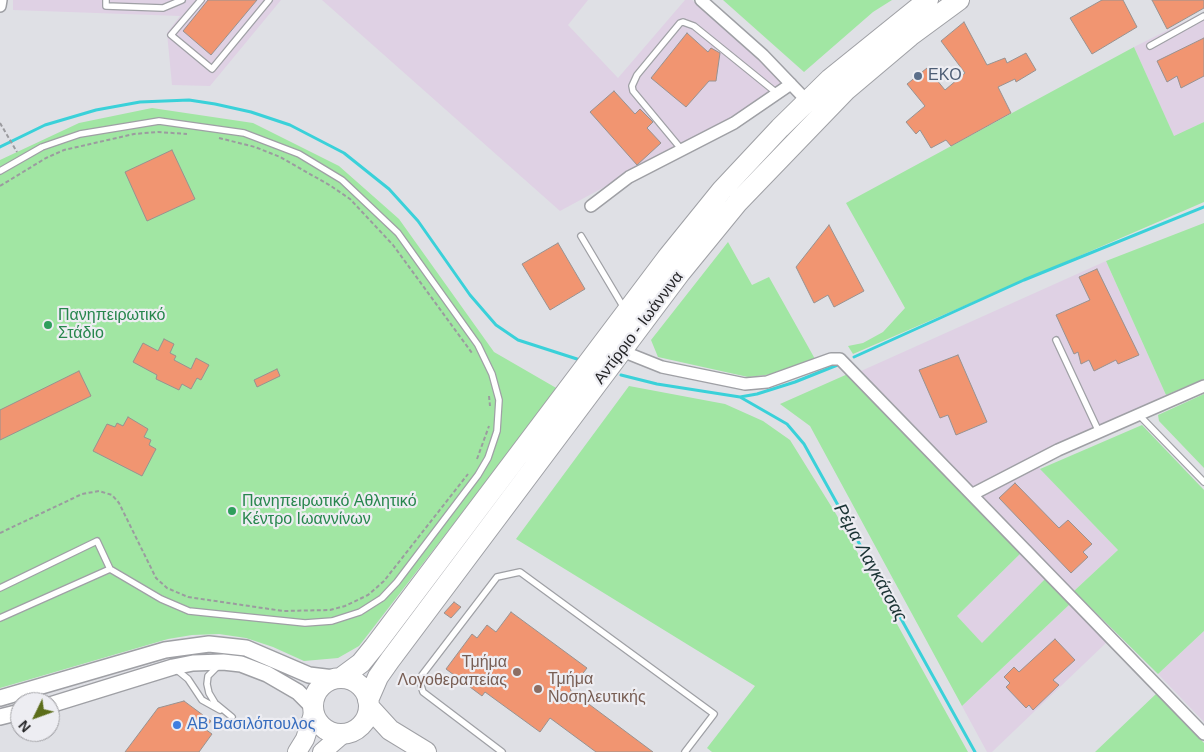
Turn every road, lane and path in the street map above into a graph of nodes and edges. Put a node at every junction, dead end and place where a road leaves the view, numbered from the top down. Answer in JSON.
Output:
{"nodes":[{"id":1,"x":1,"y":0,"type":"edge"},
{"id":2,"x":106,"y":0,"type":"edge"},
{"id":3,"x":182,"y":0,"type":"edge"},
{"id":4,"x":201,"y":0,"type":"edge"},
{"id":5,"x":269,"y":0,"type":"edge"},
{"id":6,"x":701,"y":0,"type":"edge"},
{"id":7,"x":928,"y":0,"type":"edge"},
{"id":8,"x":959,"y":0,"type":"edge"},
{"id":9,"x":0,"y":6,"type":"edge"},
{"id":10,"x":1204,"y":16,"type":"edge"},
{"id":11,"x":1150,"y":46,"type":"dead end"},
{"id":12,"x":791,"y":84,"type":"junction"},
{"id":13,"x":778,"y":94,"type":"junction"},
{"id":14,"x":814,"y":108,"type":"junction"},
{"id":15,"x":0,"y":123,"type":"edge"},
{"id":16,"x":195,"y":135,"type":"dead end"},
{"id":17,"x":218,"y":138,"type":"dead end"},
{"id":18,"x":682,"y":150,"type":"junction"},
{"id":19,"x":17,"y":154,"type":"dead end"},
{"id":20,"x":0,"y":171,"type":"edge"},
{"id":21,"x":0,"y":186,"type":"edge"},
{"id":22,"x":590,"y":206,"type":"dead end"},
{"id":23,"x":581,"y":236,"type":"dead end"},
{"id":24,"x":627,"y":312,"type":"junction"},
{"id":25,"x":1056,"y":340,"type":"dead end"},
{"id":26,"x":622,"y":351,"type":"junction"},
{"id":27,"x":475,"y":357,"type":"dead end"},
{"id":28,"x":1204,"y":386,"type":"edge"},
{"id":29,"x":488,"y":388,"type":"dead end"},
{"id":30,"x":490,"y":406,"type":"dead end"},
{"id":31,"x":1139,"y":414,"type":"junction"},
{"id":32,"x":489,"y":426,"type":"dead end"},
{"id":33,"x":1099,"y":432,"type":"junction"},
{"id":34,"x":476,"y":461,"type":"dead end"},
{"id":35,"x":474,"y":467,"type":"dead end"},
{"id":36,"x":1204,"y":482,"type":"edge"},
{"id":37,"x":973,"y":494,"type":"junction"},
{"id":38,"x":0,"y":533,"type":"edge"},
{"id":39,"x":110,"y":569,"type":"junction"},
{"id":40,"x":0,"y":588,"type":"edge"},
{"id":41,"x":0,"y":618,"type":"edge"},
{"id":42,"x":224,"y":662,"type":"junction"},
{"id":43,"x":174,"y":668,"type":"junction"},
{"id":44,"x":338,"y":678,"type":"junction"},
{"id":45,"x":0,"y":698,"type":"edge"},
{"id":46,"x":60,"y":702,"type":"edge"},
{"id":47,"x":369,"y":703,"type":"junction"},
{"id":48,"x":313,"y":710,"type":"junction"},
{"id":49,"x":224,"y":712,"type":"junction"},
{"id":50,"x":232,"y":718,"type":"dead end"},
{"id":51,"x":348,"y":733,"type":"junction"},
{"id":52,"x":1204,"y":734,"type":"edge"},
{"id":53,"x":403,"y":739,"type":"junction"},
{"id":54,"x":297,"y":752,"type":"edge"},
{"id":55,"x":322,"y":752,"type":"edge"},
{"id":56,"x":426,"y":752,"type":"edge"},
{"id":57,"x":502,"y":752,"type":"edge"},
{"id":58,"x":685,"y":752,"type":"edge"}],
"edges":[{"from":1,"to":9,"type":"street"},
{"from":2,"to":3,"type":"lane"},
{"from":4,"to":5,"type":"lane"},
{"from":6,"to":12,"type":"street"},
{"from":7,"to":14,"type":"highway","name":"Αντίρριο - Ιωάννινα"},
{"from":8,"to":14,"type":"highway","name":"Αντίρριο - Ιωάννινα"},
{"from":10,"to":11,"type":"lane"},
{"from":12,"to":13,"type":"street"},
{"from":12,"to":14,"type":"street"},
{"from":13,"to":18,"type":"street"},
{"from":13,"to":18,"type":"lane"},
{"from":14,"to":24,"type":"highway","name":"Αντίρριο - Ιωάννινα"},
{"from":14,"to":26,"type":"highway","name":"Αντίρριο - Ιωάννινα"},
{"from":15,"to":19,"type":"path"},
{"from":16,"to":21,"type":"path"},
{"from":17,"to":27,"type":"path"},
{"from":18,"to":22,"type":"street"},
{"from":20,"to":39,"type":"lane"},
{"from":23,"to":24,"type":"lane"},
{"from":24,"to":44,"type":"highway","name":"Αντίρριο - Ιωάννινα"},
{"from":25,"to":33,"type":"lane"},
{"from":26,"to":37,"type":"street"},
{"from":26,"to":47,"type":"highway","name":"Αντίρριο - Ιωάννινα"},
{"from":28,"to":31,"type":"street"},
{"from":29,"to":30,"type":"path"},
{"from":31,"to":33,"type":"street"},
{"from":31,"to":36,"type":"lane"},
{"from":32,"to":34,"type":"path"},
{"from":33,"to":37,"type":"street"},
{"from":35,"to":38,"type":"path"},
{"from":37,"to":52,"type":"street"},
{"from":39,"to":40,"type":"lane"},
{"from":39,"to":41,"type":"lane"},
{"from":42,"to":43,"type":"main road"},
{"from":42,"to":48,"type":"main road"},
{"from":42,"to":49,"type":"lane"},
{"from":43,"to":46,"type":"main road"},
{"from":43,"to":49,"type":"lane"},
{"from":44,"to":45,"type":"main road"},
{"from":44,"to":47,"type":"highway"},
{"from":44,"to":48,"type":"highway"},
{"from":47,"to":51,"type":"highway"},
{"from":47,"to":53,"type":"highway"},
{"from":48,"to":51,"type":"highway"},
{"from":48,"to":54,"type":"main road"},
{"from":49,"to":50,"type":"lane"},
{"from":51,"to":53,"type":"highway"},
{"from":51,"to":55,"type":"main road"},
{"from":53,"to":56,"type":"highway"},
{"from":57,"to":58,"type":"lane"}]}
